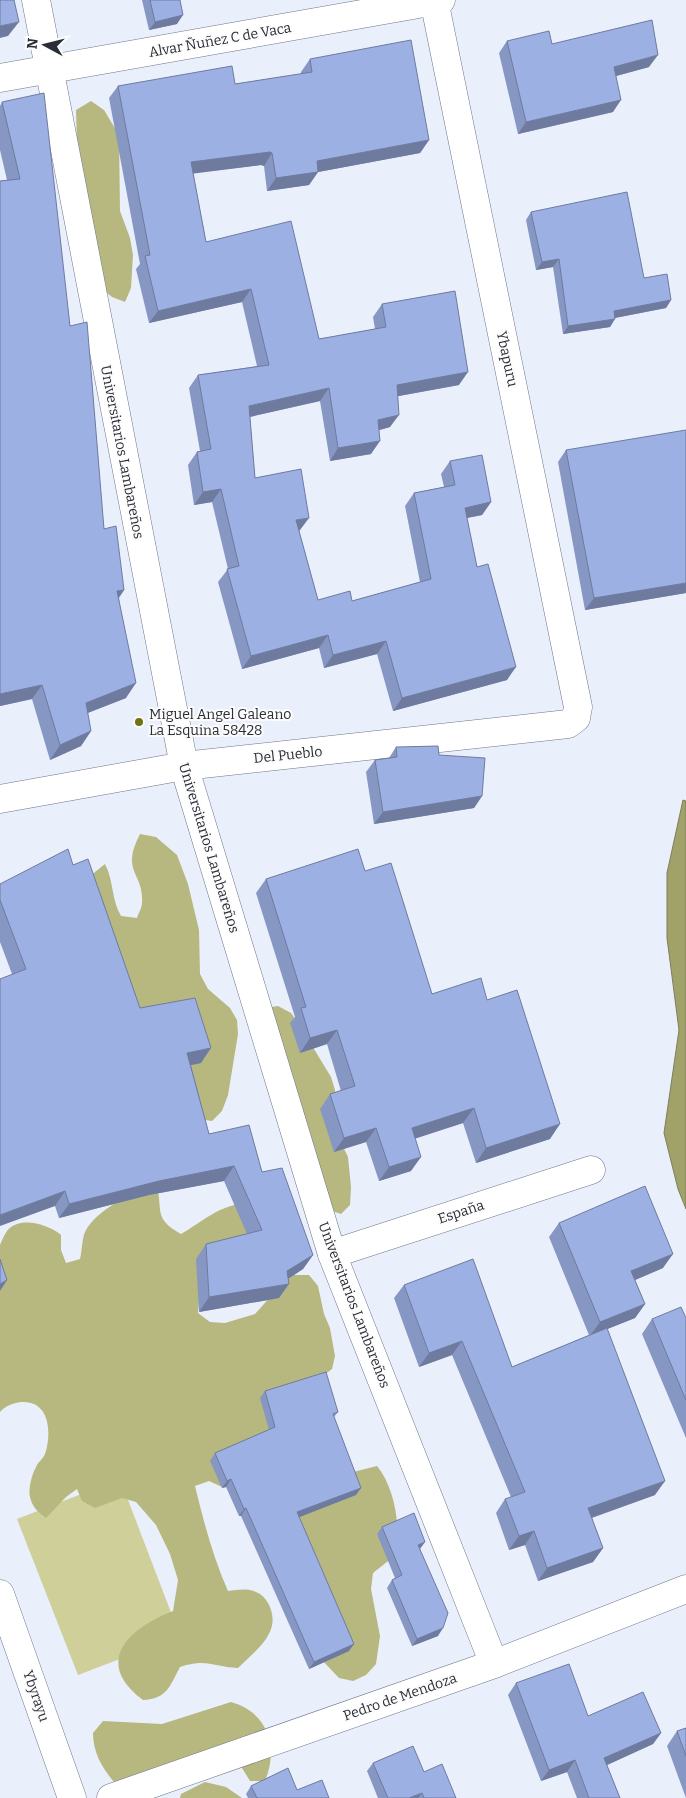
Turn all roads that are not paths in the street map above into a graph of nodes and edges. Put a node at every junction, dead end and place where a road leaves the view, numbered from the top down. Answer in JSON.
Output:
{"nodes":[{"id":1,"x":36,"y":0,"type":"edge"},
{"id":2,"x":436,"y":0,"type":"edge"},
{"id":3,"x":48,"y":71,"type":"junction"},
{"id":4,"x":0,"y":78,"type":"edge"},
{"id":5,"x":576,"y":718,"type":"joint"},
{"id":6,"x":184,"y":766,"type":"junction"},
{"id":7,"x":0,"y":799,"type":"edge"},
{"id":8,"x":591,"y":1170,"type":"dead end"},
{"id":9,"x":332,"y":1254,"type":"junction"},
{"id":10,"x":686,"y":1589,"type":"edge"},
{"id":11,"x":0,"y":1594,"type":"edge"},
{"id":12,"x":494,"y":1664,"type":"junction"},
{"id":13,"x":72,"y":1798,"type":"edge"},
{"id":14,"x":111,"y":1798,"type":"edge"}],
"edges":[{"from":1,"to":3,"type":"street","name":"Universitarios Lambareños"},
{"from":2,"to":3,"type":"street","name":"Alvar Ñuñez C de Vaca"},
{"from":2,"to":5,"type":"street","name":"Ybapuru"},
{"from":3,"to":4,"type":"street","name":"Alvar Ñuñez C de Vaca"},
{"from":3,"to":6,"type":"street","name":"Universitarios Lambareños"},
{"from":5,"to":6,"type":"street","name":"Del Pueblo"},
{"from":6,"to":7,"type":"street","name":"Del Pueblo"},
{"from":6,"to":9,"type":"street","name":"Universitarios Lambareños"},
{"from":8,"to":9,"type":"street","name":"España"},
{"from":9,"to":12,"type":"street","name":"Universitarios Lambareños"},
{"from":10,"to":12,"type":"street","name":"Pedro de Mendoza"},
{"from":11,"to":13,"type":"street","name":"Ybyrayu"},
{"from":12,"to":14,"type":"street","name":"Pedro de Mendoza"}]}
